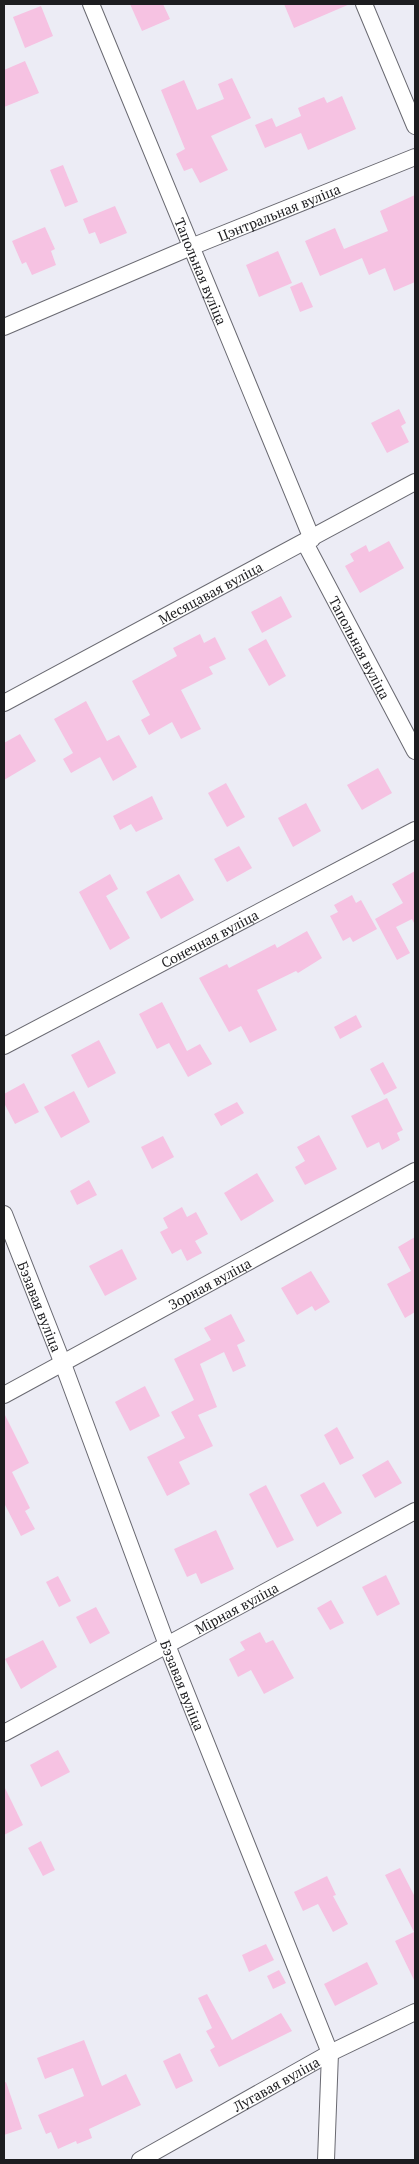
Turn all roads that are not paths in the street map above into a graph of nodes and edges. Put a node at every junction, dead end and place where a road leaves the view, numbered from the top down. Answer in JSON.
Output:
{"nodes":[{"id":1,"x":91,"y":4,"type":"edge"},
{"id":2,"x":364,"y":4,"type":"edge"},
{"id":3,"x":415,"y":126,"type":"edge"},
{"id":4,"x":415,"y":157,"type":"edge"},
{"id":5,"x":191,"y":247,"type":"junction"},
{"id":6,"x":4,"y":327,"type":"edge"},
{"id":7,"x":415,"y":482,"type":"edge"},
{"id":8,"x":308,"y":541,"type":"junction"},
{"id":9,"x":4,"y":704,"type":"edge"},
{"id":10,"x":415,"y":751,"type":"edge"},
{"id":11,"x":415,"y":830,"type":"edge"},
{"id":12,"x":4,"y":1046,"type":"edge"},
{"id":13,"x":415,"y":1171,"type":"edge"},
{"id":14,"x":4,"y":1214,"type":"edge"},
{"id":15,"x":63,"y":1364,"type":"junction"},
{"id":16,"x":4,"y":1395,"type":"edge"},
{"id":17,"x":415,"y":1511,"type":"edge"},
{"id":18,"x":167,"y":1644,"type":"junction"},
{"id":19,"x":4,"y":1733,"type":"edge"},
{"id":20,"x":415,"y":2012,"type":"edge"},
{"id":21,"x":330,"y":2053,"type":"junction"},
{"id":22,"x":140,"y":2160,"type":"edge"},
{"id":23,"x":326,"y":2160,"type":"edge"}],
"edges":[{"from":1,"to":5,"type":"street","name":"Тапольная вуліца"},
{"from":2,"to":3,"type":"street"},
{"from":4,"to":5,"type":"street","name":"Цэнтральная вуліца"},
{"from":5,"to":6,"type":"street","name":"Цэнтральная вуліца"},
{"from":5,"to":8,"type":"street","name":"Тапольная вуліца"},
{"from":7,"to":8,"type":"street","name":"Месяцавая вуліца"},
{"from":8,"to":9,"type":"street","name":"Месяцавая вуліца"},
{"from":8,"to":10,"type":"street","name":"Тапольная вуліца"},
{"from":11,"to":12,"type":"street","name":"Сонечная вуліца"},
{"from":13,"to":15,"type":"street","name":"Зорная вуліца"},
{"from":14,"to":15,"type":"street","name":"Бэзавая вуліца"},
{"from":15,"to":16,"type":"street","name":"Зорная вуліца"},
{"from":15,"to":18,"type":"street","name":"Бэзавая вуліца"},
{"from":17,"to":18,"type":"street","name":"Мірная вуліца"},
{"from":18,"to":19,"type":"street","name":"Мірная вуліца"},
{"from":18,"to":21,"type":"street","name":"Бэзавая вуліца"},
{"from":20,"to":21,"type":"street","name":"Лугавая вуліца"},
{"from":21,"to":22,"type":"street","name":"Лугавая вуліца"},
{"from":21,"to":23,"type":"street","name":"Бэзавая вуліца"}]}
